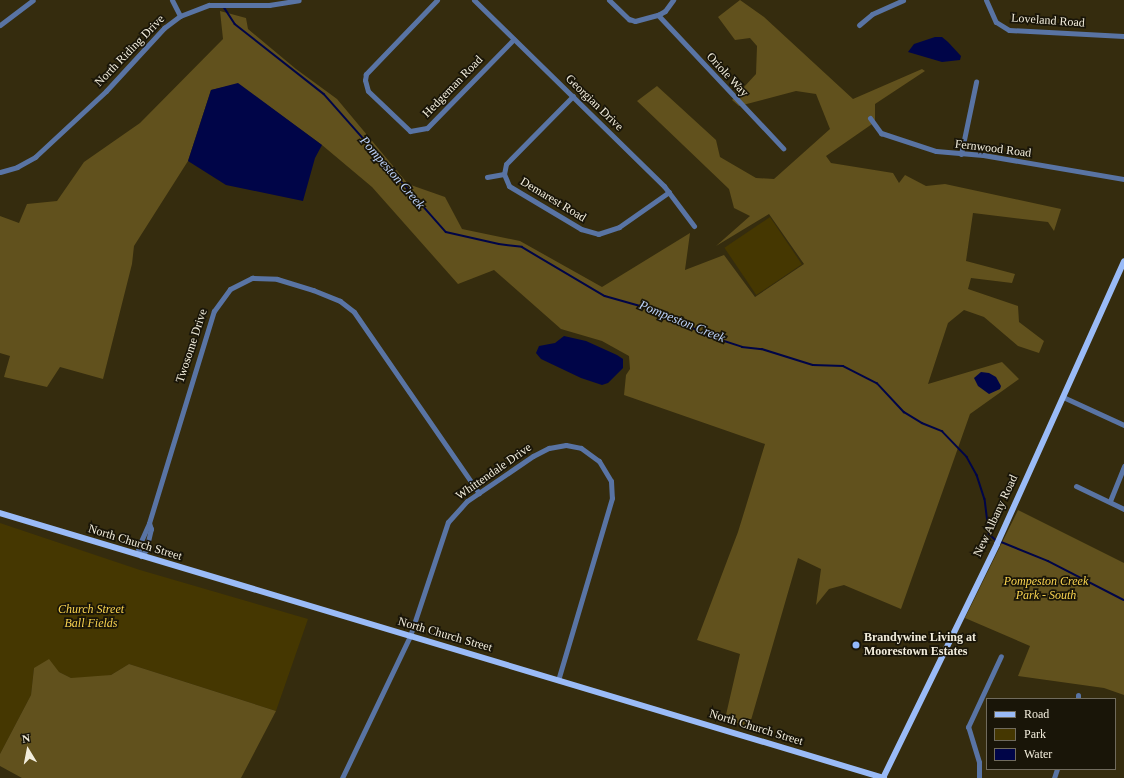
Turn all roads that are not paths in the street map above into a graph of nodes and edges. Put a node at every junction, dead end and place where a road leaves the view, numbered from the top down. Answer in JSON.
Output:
{"nodes":[{"id":1,"x":33,"y":0,"type":"edge"},
{"id":2,"x":172,"y":0,"type":"edge"},
{"id":3,"x":298,"y":0,"type":"edge"},
{"id":4,"x":437,"y":0,"type":"edge"},
{"id":5,"x":474,"y":0,"type":"edge"},
{"id":6,"x":609,"y":0,"type":"edge"},
{"id":7,"x":673,"y":0,"type":"edge"},
{"id":8,"x":902,"y":0,"type":"edge"},
{"id":9,"x":986,"y":0,"type":"edge"},
{"id":10,"x":269,"y":2,"type":"edge"},
{"id":11,"x":658,"y":15,"type":"junction"},
{"id":12,"x":180,"y":16,"type":"junction"},
{"id":13,"x":0,"y":25,"type":"edge"},
{"id":14,"x":859,"y":25,"type":"dead end"},
{"id":15,"x":1124,"y":36,"type":"edge"},
{"id":16,"x":514,"y":39,"type":"junction"},
{"id":17,"x":976,"y":82,"type":"dead end"},
{"id":18,"x":573,"y":96,"type":"junction"},
{"id":19,"x":870,"y":118,"type":"dead end"},
{"id":20,"x":783,"y":148,"type":"dead end"},
{"id":21,"x":961,"y":154,"type":"junction"},
{"id":22,"x":0,"y":172,"type":"edge"},
{"id":23,"x":504,"y":174,"type":"junction"},
{"id":24,"x":487,"y":177,"type":"dead end"},
{"id":25,"x":1124,"y":179,"type":"edge"},
{"id":26,"x":668,"y":192,"type":"junction"},
{"id":27,"x":694,"y":226,"type":"dead end"},
{"id":28,"x":1124,"y":261,"type":"edge"},
{"id":29,"x":1063,"y":397,"type":"junction"},
{"id":30,"x":1124,"y":425,"type":"edge"},
{"id":31,"x":1124,"y":466,"type":"edge"},
{"id":32,"x":1076,"y":486,"type":"dead end"},
{"id":33,"x":478,"y":493,"type":"junction"},
{"id":34,"x":1110,"y":501,"type":"junction"},
{"id":35,"x":1124,"y":509,"type":"edge"},
{"id":36,"x":0,"y":514,"type":"edge"},
{"id":37,"x":141,"y":556,"type":"junction"},
{"id":38,"x":410,"y":636,"type":"junction"},
{"id":39,"x":1001,"y":656,"type":"dead end"},
{"id":40,"x":558,"y":680,"type":"junction"},
{"id":41,"x":342,"y":778,"type":"edge"},
{"id":42,"x":884,"y":778,"type":"edge"},
{"id":43,"x":979,"y":778,"type":"edge"}],
"edges":[{"from":1,"to":13,"type":"street"},
{"from":2,"to":12,"type":"street"},
{"from":3,"to":10,"type":"street","name":"North Riding Drive"},
{"from":4,"to":16,"type":"street","name":"Hedgeman Road"},
{"from":5,"to":16,"type":"street","name":"Georgian Drive"},
{"from":6,"to":11,"type":"street"},
{"from":7,"to":11,"type":"street"},
{"from":8,"to":14,"type":"street"},
{"from":9,"to":15,"type":"street","name":"Loveland Road"},
{"from":10,"to":12,"type":"street","name":"North Riding Drive"},
{"from":11,"to":20,"type":"street","name":"Oriole Way"},
{"from":12,"to":22,"type":"street","name":"North Riding Drive"},
{"from":16,"to":18,"type":"street","name":"Georgian Drive"},
{"from":17,"to":21,"type":"street"},
{"from":18,"to":23,"type":"street"},
{"from":18,"to":26,"type":"street","name":"Georgian Drive"},
{"from":19,"to":21,"type":"street","name":"Fernwood Road"},
{"from":21,"to":25,"type":"street","name":"Fernwood Road"},
{"from":23,"to":24,"type":"street"},
{"from":23,"to":26,"type":"street","name":"Demarest Road"},
{"from":26,"to":27,"type":"street","name":"Georgian Drive"},
{"from":28,"to":29,"type":"main road","name":"New Albany Road"},
{"from":29,"to":30,"type":"street"},
{"from":29,"to":42,"type":"main road","name":"New Albany Road"},
{"from":31,"to":34,"type":"street"},
{"from":32,"to":34,"type":"street"},
{"from":33,"to":37,"type":"street","name":"Twosome Drive"},
{"from":33,"to":38,"type":"street","name":"Whittendale Drive"},
{"from":33,"to":40,"type":"street","name":"Whittendale Drive"},
{"from":34,"to":35,"type":"street"},
{"from":36,"to":37,"type":"main road","name":"North Church Street"},
{"from":37,"to":38,"type":"main road","name":"North Church Street"},
{"from":38,"to":40,"type":"main road","name":"North Church Street"},
{"from":38,"to":41,"type":"street","name":"Whittendale Drive"},
{"from":39,"to":43,"type":"street"},
{"from":40,"to":42,"type":"main road","name":"North Church Street"}]}
